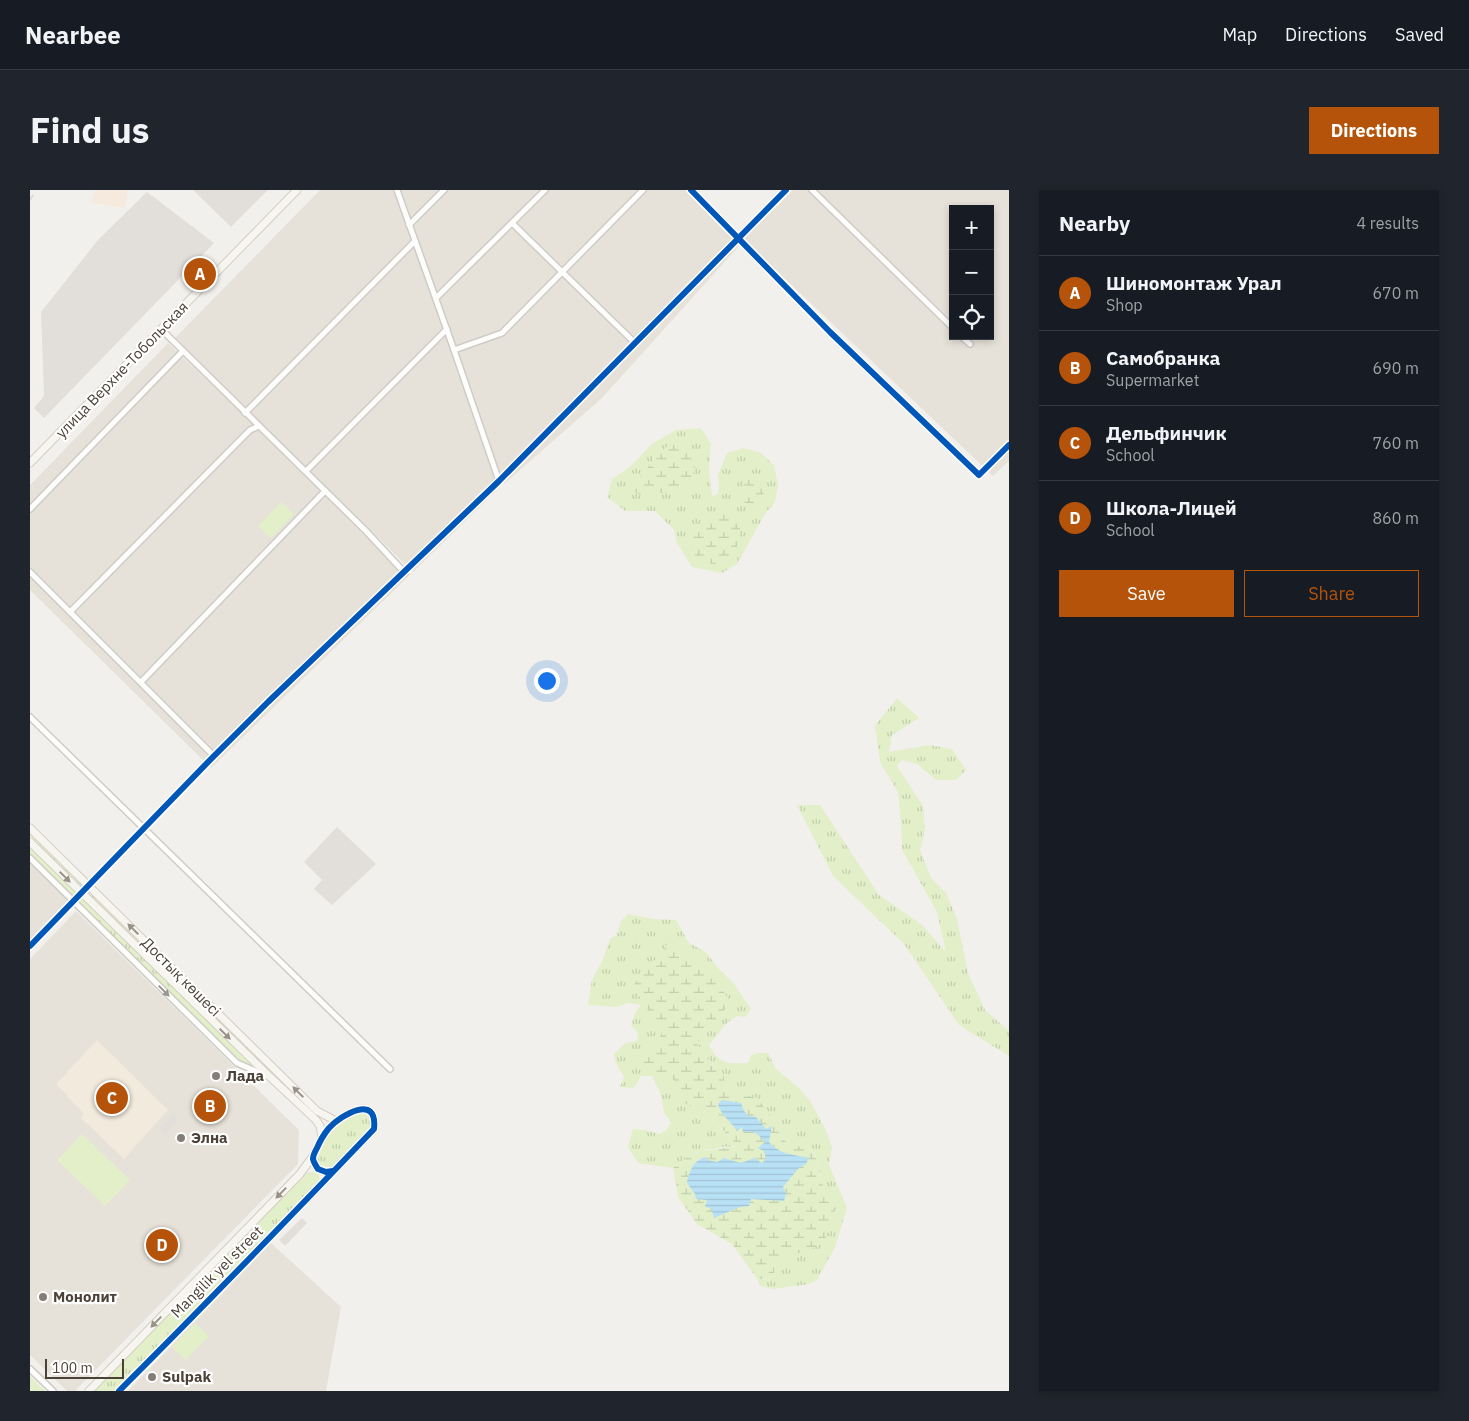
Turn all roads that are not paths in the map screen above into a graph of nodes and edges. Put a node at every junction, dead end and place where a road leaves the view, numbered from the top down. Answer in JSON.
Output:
{"nodes":[{"id":1,"x":297,"y":190,"type":"edge"},
{"id":2,"x":397,"y":190,"type":"edge"},
{"id":3,"x":444,"y":190,"type":"edge"},
{"id":4,"x":545,"y":190,"type":"edge"},
{"id":5,"x":643,"y":190,"type":"edge"},
{"id":6,"x":691,"y":190,"type":"edge"},
{"id":7,"x":786,"y":190,"type":"edge"},
{"id":8,"x":812,"y":190,"type":"edge"},
{"id":9,"x":512,"y":223,"type":"junction"},
{"id":10,"x":409,"y":225,"type":"junction"},
{"id":11,"x":739,"y":238,"type":"junction"},
{"id":12,"x":415,"y":241,"type":"junction"},
{"id":13,"x":563,"y":272,"type":"junction"},
{"id":14,"x":436,"y":298,"type":"junction"},
{"id":15,"x":949,"y":324,"type":"edge"},
{"id":16,"x":447,"y":329,"type":"junction"},
{"id":17,"x":161,"y":330,"type":"junction"},
{"id":18,"x":966,"y":340,"type":"edge"},
{"id":19,"x":635,"y":344,"type":"junction"},
{"id":20,"x":970,"y":344,"type":"dead end"},
{"id":21,"x":454,"y":350,"type":"junction"},
{"id":22,"x":183,"y":352,"type":"junction"},
{"id":23,"x":245,"y":413,"type":"junction"},
{"id":24,"x":259,"y":426,"type":"junction"},
{"id":25,"x":1009,"y":445,"type":"edge"},
{"id":26,"x":30,"y":463,"type":"edge"},
{"id":27,"x":306,"y":471,"type":"junction"},
{"id":28,"x":499,"y":481,"type":"junction"},
{"id":29,"x":325,"y":491,"type":"junction"},
{"id":30,"x":30,"y":509,"type":"edge"},
{"id":31,"x":30,"y":572,"type":"edge"},
{"id":32,"x":405,"y":573,"type":"junction"},
{"id":33,"x":70,"y":612,"type":"junction"},
{"id":34,"x":140,"y":682,"type":"junction"},
{"id":35,"x":30,"y":717,"type":"edge"},
{"id":36,"x":214,"y":756,"type":"junction"},
{"id":37,"x":30,"y":828,"type":"edge"},
{"id":38,"x":143,"y":828,"type":"junction"},
{"id":39,"x":30,"y":842,"type":"edge"},
{"id":40,"x":30,"y":858,"type":"edge"},
{"id":41,"x":89,"y":885,"type":"junction"},
{"id":42,"x":81,"y":893,"type":"junction"},
{"id":43,"x":73,"y":901,"type":"junction"},
{"id":44,"x":30,"y":946,"type":"edge"},
{"id":45,"x":390,"y":1069,"type":"dead end"},
{"id":46,"x":269,"y":1076,"type":"junction"},
{"id":47,"x":336,"y":1121,"type":"junction"},
{"id":48,"x":322,"y":1137,"type":"junction"},
{"id":49,"x":313,"y":1156,"type":"junction"},
{"id":50,"x":333,"y":1171,"type":"junction"},
{"id":51,"x":30,"y":1369,"type":"edge"},
{"id":52,"x":53,"y":1391,"type":"edge"},
{"id":53,"x":89,"y":1391,"type":"edge"},
{"id":54,"x":119,"y":1391,"type":"edge"}],
"edges":[{"from":1,"to":17,"type":"street","name":"улица Верхне-Тобольская"},
{"from":2,"to":10,"type":"street"},
{"from":3,"to":10,"type":"street"},
{"from":4,"to":9,"type":"street"},
{"from":5,"to":13,"type":"street"},
{"from":6,"to":11,"type":"street"},
{"from":7,"to":11,"type":"street"},
{"from":8,"to":15,"type":"street"},
{"from":9,"to":13,"type":"street"},
{"from":9,"to":14,"type":"street"},
{"from":10,"to":12,"type":"street"},
{"from":11,"to":19,"type":"street"},
{"from":11,"to":25,"type":"street"},
{"from":12,"to":14,"type":"street"},
{"from":12,"to":23,"type":"street"},
{"from":13,"to":19,"type":"street"},
{"from":13,"to":21,"type":"street"},
{"from":14,"to":16,"type":"street"},
{"from":16,"to":21,"type":"street"},
{"from":16,"to":27,"type":"street"},
{"from":17,"to":22,"type":"street"},
{"from":17,"to":26,"type":"street","name":"улица Верхне-Тобольская"},
{"from":18,"to":20,"type":"street"},
{"from":19,"to":28,"type":"street"},
{"from":21,"to":28,"type":"street"},
{"from":22,"to":23,"type":"street"},
{"from":22,"to":30,"type":"street"},
{"from":23,"to":24,"type":"street"},
{"from":24,"to":27,"type":"street"},
{"from":24,"to":33,"type":"street"},
{"from":27,"to":29,"type":"street"},
{"from":28,"to":32,"type":"street"},
{"from":29,"to":32,"type":"street"},
{"from":29,"to":34,"type":"street"},
{"from":31,"to":33,"type":"street"},
{"from":32,"to":36,"type":"street"},
{"from":33,"to":34,"type":"street"},
{"from":34,"to":36,"type":"street"},
{"from":35,"to":38,"type":"street"},
{"from":36,"to":38,"type":"street"},
{"from":37,"to":41,"type":"street","name":"Достық көшесі"},
{"from":38,"to":41,"type":"street"},
{"from":38,"to":45,"type":"street"},
{"from":39,"to":42,"type":"street","one_way":true},
{"from":40,"to":43,"type":"street"},
{"from":41,"to":42,"type":"street"},
{"from":47,"to":41,"type":"street","name":"Достық көшесі","one_way":true},
{"from":42,"to":43,"type":"street"},
{"from":42,"to":46,"type":"street","one_way":true},
{"from":43,"to":44,"type":"street"},
{"from":43,"to":46,"type":"street","one_way":true},
{"from":46,"to":48,"type":"street"},
{"from":47,"to":48,"type":"street","name":"Mangilik yel street"},
{"from":47,"to":50,"type":"street","name":"Mangilik yel street"},
{"from":48,"to":49,"type":"street","name":"Mangilik yel street"},
{"from":49,"to":50,"type":"street"},
{"from":49,"to":53,"type":"street","name":"Mangilik yel street","one_way":true},
{"from":50,"to":54,"type":"street","name":"Mangilik yel street"},
{"from":51,"to":52,"type":"street"}]}
